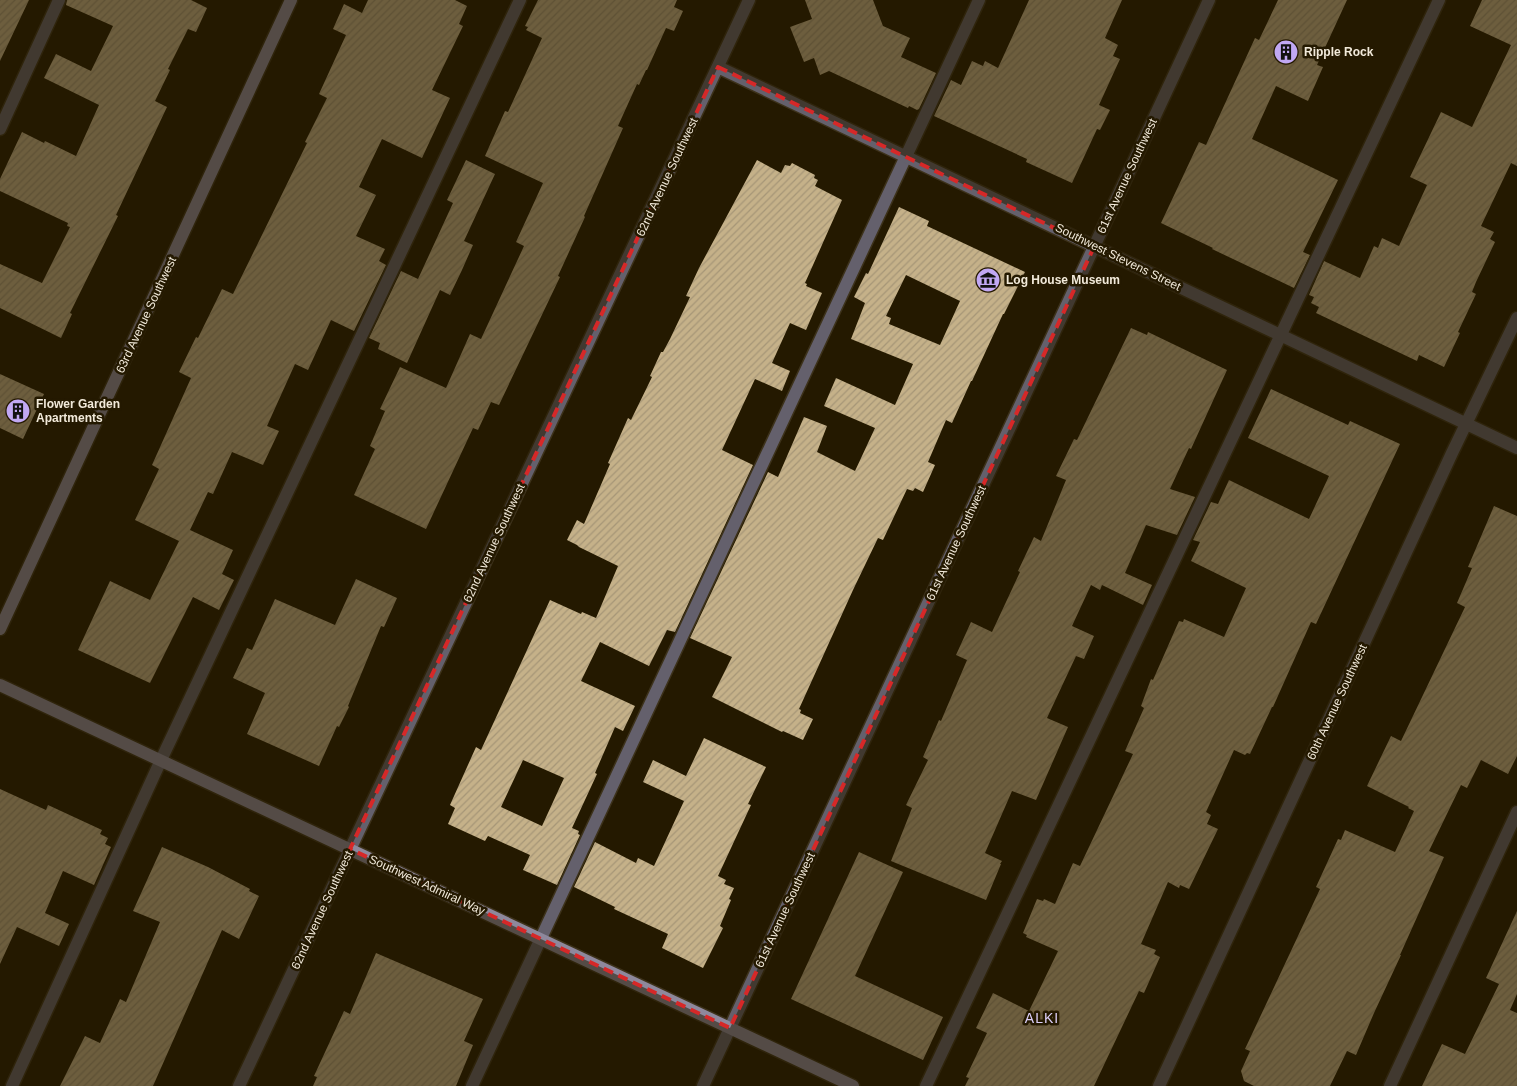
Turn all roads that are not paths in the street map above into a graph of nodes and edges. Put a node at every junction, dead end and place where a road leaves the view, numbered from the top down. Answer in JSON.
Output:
{"nodes":[{"id":1,"x":59,"y":0,"type":"edge"},
{"id":2,"x":291,"y":0,"type":"edge"},
{"id":3,"x":520,"y":0,"type":"edge"},
{"id":4,"x":749,"y":0,"type":"edge"},
{"id":5,"x":979,"y":0,"type":"edge"},
{"id":6,"x":1209,"y":0,"type":"edge"},
{"id":7,"x":1439,"y":0,"type":"edge"},
{"id":8,"x":718,"y":67,"type":"junction"},
{"id":9,"x":0,"y":130,"type":"edge"},
{"id":10,"x":907,"y":157,"type":"junction"},
{"id":11,"x":1094,"y":246,"type":"junction"},
{"id":12,"x":1517,"y":318,"type":"edge"},
{"id":13,"x":1281,"y":335,"type":"junction"},
{"id":14,"x":1466,"y":424,"type":"junction"},
{"id":15,"x":1517,"y":448,"type":"edge"},
{"id":16,"x":0,"y":629,"type":"edge"},
{"id":17,"x":0,"y":685,"type":"edge"},
{"id":18,"x":161,"y":760,"type":"junction"},
{"id":19,"x":1517,"y":812,"type":"edge"},
{"id":20,"x":350,"y":849,"type":"junction"},
{"id":21,"x":541,"y":939,"type":"junction"},
{"id":22,"x":730,"y":1028,"type":"junction"},
{"id":23,"x":12,"y":1086,"type":"edge"},
{"id":24,"x":239,"y":1086,"type":"edge"},
{"id":25,"x":472,"y":1086,"type":"edge"},
{"id":26,"x":703,"y":1086,"type":"edge"},
{"id":27,"x":854,"y":1086,"type":"edge"},
{"id":28,"x":926,"y":1086,"type":"edge"},
{"id":29,"x":1159,"y":1086,"type":"edge"},
{"id":30,"x":1390,"y":1086,"type":"edge"}],
"edges":[{"from":1,"to":9,"type":"street"},
{"from":2,"to":16,"type":"main road","name":"63rd Avenue Southwest"},
{"from":3,"to":18,"type":"street"},
{"from":4,"to":8,"type":"street","name":"62nd Avenue Southwest"},
{"from":5,"to":10,"type":"street"},
{"from":6,"to":11,"type":"street","name":"61st Avenue Southwest"},
{"from":7,"to":13,"type":"street"},
{"from":8,"to":10,"type":"street","name":"Southwest Stevens Street"},
{"from":8,"to":20,"type":"street","name":"62nd Avenue Southwest"},
{"from":10,"to":11,"type":"street","name":"Southwest Stevens Street"},
{"from":10,"to":21,"type":"street"},
{"from":11,"to":13,"type":"street","name":"Southwest Stevens Street"},
{"from":11,"to":22,"type":"street","name":"61st Avenue Southwest"},
{"from":12,"to":14,"type":"street","name":"60th Avenue Southwest"},
{"from":13,"to":14,"type":"street","name":"Southwest Stevens Street"},
{"from":13,"to":28,"type":"street"},
{"from":14,"to":15,"type":"street","name":"Southwest Stevens Street"},
{"from":14,"to":29,"type":"street","name":"60th Avenue Southwest"},
{"from":17,"to":18,"type":"main road","name":"Southwest Admiral Way"},
{"from":18,"to":20,"type":"main road","name":"Southwest Admiral Way"},
{"from":18,"to":23,"type":"street"},
{"from":19,"to":30,"type":"street"},
{"from":20,"to":21,"type":"main road","name":"Southwest Admiral Way"},
{"from":20,"to":24,"type":"street","name":"62nd Avenue Southwest"},
{"from":21,"to":22,"type":"main road","name":"Southwest Admiral Way"},
{"from":21,"to":25,"type":"street"},
{"from":22,"to":26,"type":"street","name":"61st Avenue Southwest"},
{"from":22,"to":27,"type":"main road","name":"Southwest Admiral Way"}]}
